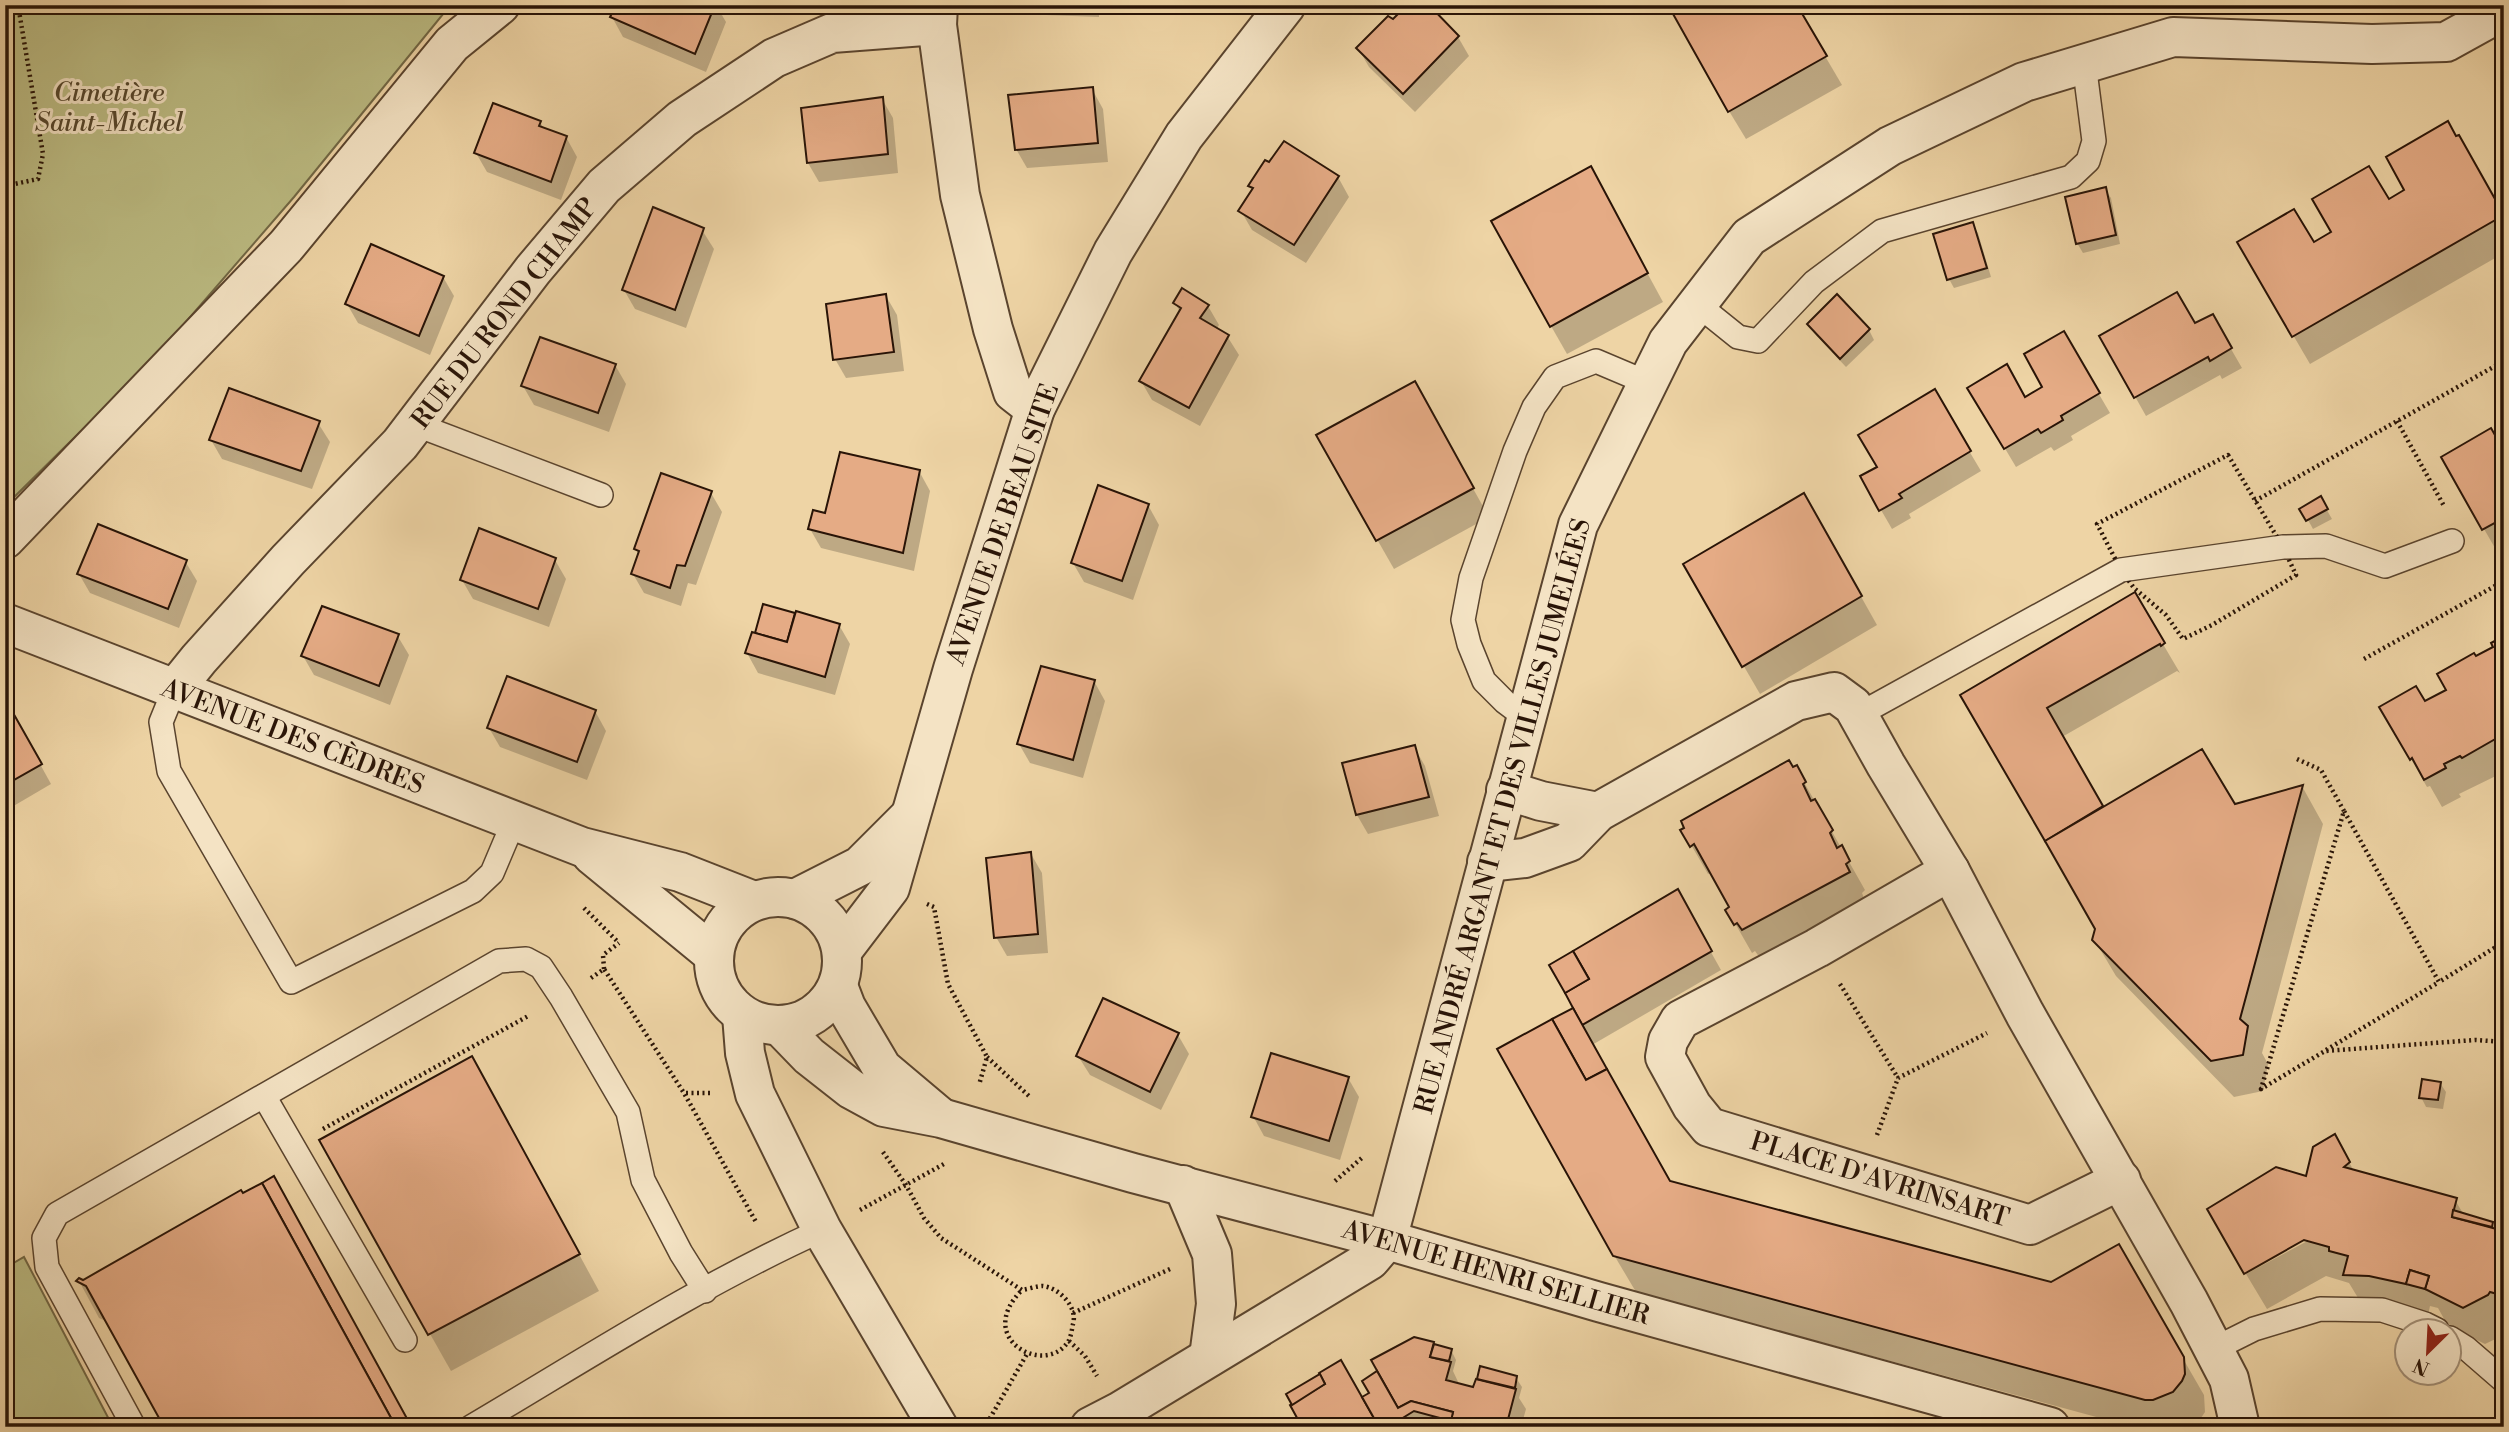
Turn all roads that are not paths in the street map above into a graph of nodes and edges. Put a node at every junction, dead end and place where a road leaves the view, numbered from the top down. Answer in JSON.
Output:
{"nodes":[{"id":1,"x":500,"y":5,"type":"edge"},
{"id":2,"x":1286,"y":5,"type":"edge"},
{"id":3,"x":2504,"y":10,"type":"edge"},
{"id":4,"x":938,"y":15,"type":"edge"},
{"id":5,"x":2084,"y":64,"type":"junction"},
{"id":6,"x":1697,"y":304,"type":"junction"},
{"id":7,"x":1648,"y":383,"type":"junction"},
{"id":8,"x":1035,"y":408,"type":"junction"},
{"id":9,"x":417,"y":425,"type":"junction"},
{"id":10,"x":601,"y":495,"type":"dead end"},
{"id":11,"x":5,"y":539,"type":"edge"},
{"id":12,"x":2452,"y":541,"type":"road end"},
{"id":13,"x":5,"y":623,"type":"edge"},
{"id":14,"x":174,"y":690,"type":"junction"},
{"id":15,"x":1858,"y":715,"type":"junction"},
{"id":16,"x":1525,"y":717,"type":"junction"},
{"id":17,"x":1506,"y":790,"type":"junction"},
{"id":18,"x":1598,"y":812,"type":"junction"},
{"id":19,"x":913,"y":813,"type":"junction"},
{"id":20,"x":514,"y":821,"type":"junction"},
{"id":21,"x":582,"y":847,"type":"junction"},
{"id":22,"x":1487,"y":862,"type":"junction"},
{"id":23,"x":1950,"y":871,"type":"junction"},
{"id":24,"x":795,"y":900,"type":"junction"},
{"id":25,"x":754,"y":901,"type":"junction"},
{"id":26,"x":714,"y":955,"type":"junction"},
{"id":27,"x":840,"y":969,"type":"junction"},
{"id":28,"x":743,"y":1015,"type":"junction"},
{"id":29,"x":780,"y":1026,"type":"junction"},
{"id":30,"x":264,"y":1096,"type":"junction"},
{"id":31,"x":941,"y":1118,"type":"junction"},
{"id":32,"x":2121,"y":1180,"type":"junction"},
{"id":33,"x":1183,"y":1185,"type":"junction"},
{"id":34,"x":822,"y":1230,"type":"junction"},
{"id":35,"x":1387,"y":1240,"type":"junction"},
{"id":36,"x":705,"y":1291,"type":"junction"},
{"id":37,"x":2401,"y":1316,"type":"edge"},
{"id":38,"x":405,"y":1340,"type":"dead end"},
{"id":39,"x":2464,"y":1347,"type":"edge"},
{"id":40,"x":2214,"y":1349,"type":"junction"},
{"id":41,"x":1209,"y":1357,"type":"junction"},
{"id":42,"x":2504,"y":1381,"type":"edge"},
{"id":43,"x":134,"y":1427,"type":"edge"},
{"id":44,"x":471,"y":1427,"type":"edge"},
{"id":45,"x":938,"y":1427,"type":"edge"},
{"id":46,"x":1090,"y":1427,"type":"edge"},
{"id":47,"x":2050,"y":1427,"type":"edge"},
{"id":48,"x":2240,"y":1427,"type":"edge"}],
"edges":[{"from":1,"to":11,"type":"street"},
{"from":2,"to":8,"type":"street","name":"AVENUE DE BEAU SITE"},
{"from":3,"to":5,"type":"street","name":"RUE ANDRÉ ARGANT ET DES VILLES JUMELÉES"},
{"from":4,"to":8,"type":"street"},
{"from":4,"to":9,"type":"street","name":"RUE DU ROND CHAMP"},
{"from":5,"to":6,"type":"street","name":"RUE ANDRÉ ARGANT ET DES VILLES JUMELÉES"},
{"from":5,"to":6,"type":"lane"},
{"from":6,"to":7,"type":"street","name":"RUE ANDRÉ ARGANT ET DES VILLES JUMELÉES"},
{"from":7,"to":16,"type":"street","name":"RUE ANDRÉ ARGANT ET DES VILLES JUMELÉES"},
{"from":7,"to":16,"type":"lane"},
{"from":8,"to":19,"type":"street","name":"AVENUE DE BEAU SITE"},
{"from":9,"to":10,"type":"lane"},
{"from":9,"to":14,"type":"street","name":"RUE DU ROND CHAMP"},
{"from":12,"to":15,"type":"lane"},
{"from":13,"to":14,"type":"street","name":"AVENUE DES CÈDRES"},
{"from":14,"to":20,"type":"street","name":"AVENUE DES CÈDRES"},
{"from":14,"to":20,"type":"lane"},
{"from":15,"to":18,"type":"street"},
{"from":15,"to":23,"type":"street"},
{"from":16,"to":17,"type":"street","name":"RUE ANDRÉ ARGANT ET DES VILLES JUMELÉES"},
{"from":17,"to":18,"type":"street"},
{"from":17,"to":22,"type":"street","name":"RUE ANDRÉ ARGANT ET DES VILLES JUMELÉES"},
{"from":18,"to":22,"type":"street"},
{"from":19,"to":24,"type":"street","name":"AVENUE DE BEAU SITE"},
{"from":19,"to":27,"type":"street","name":"AVENUE DE BEAU SITE"},
{"from":20,"to":21,"type":"street","name":"AVENUE DES CÈDRES"},
{"from":21,"to":25,"type":"street","name":"AVENUE DES CÈDRES"},
{"from":21,"to":26,"type":"street","name":"AVENUE DES CÈDRES"},
{"from":22,"to":35,"type":"street","name":"RUE ANDRÉ ARGANT ET DES VILLES JUMELÉES"},
{"from":23,"to":32,"type":"street"},
{"from":23,"to":32,"type":"street","name":"PLACE D'AVRINSART"},
{"from":24,"to":25,"type":"street"},
{"from":24,"to":27,"type":"street"},
{"from":25,"to":26,"type":"street"},
{"from":26,"to":28,"type":"street"},
{"from":27,"to":29,"type":"street"},
{"from":27,"to":31,"type":"street","name":"AVENUE HENRI SELLIER"},
{"from":28,"to":29,"type":"street"},
{"from":28,"to":34,"type":"street"},
{"from":29,"to":31,"type":"street","name":"AVENUE HENRI SELLIER"},
{"from":30,"to":36,"type":"lane"},
{"from":30,"to":38,"type":"lane"},
{"from":30,"to":43,"type":"lane"},
{"from":31,"to":33,"type":"street","name":"AVENUE HENRI SELLIER"},
{"from":32,"to":40,"type":"street"},
{"from":33,"to":35,"type":"street","name":"AVENUE HENRI SELLIER"},
{"from":33,"to":41,"type":"street"},
{"from":34,"to":36,"type":"lane"},
{"from":34,"to":45,"type":"street"},
{"from":35,"to":41,"type":"street"},
{"from":35,"to":47,"type":"street","name":"AVENUE HENRI SELLIER"},
{"from":36,"to":44,"type":"lane"},
{"from":37,"to":40,"type":"lane"},
{"from":39,"to":42,"type":"lane"},
{"from":40,"to":48,"type":"street"},
{"from":41,"to":46,"type":"street"}]}
